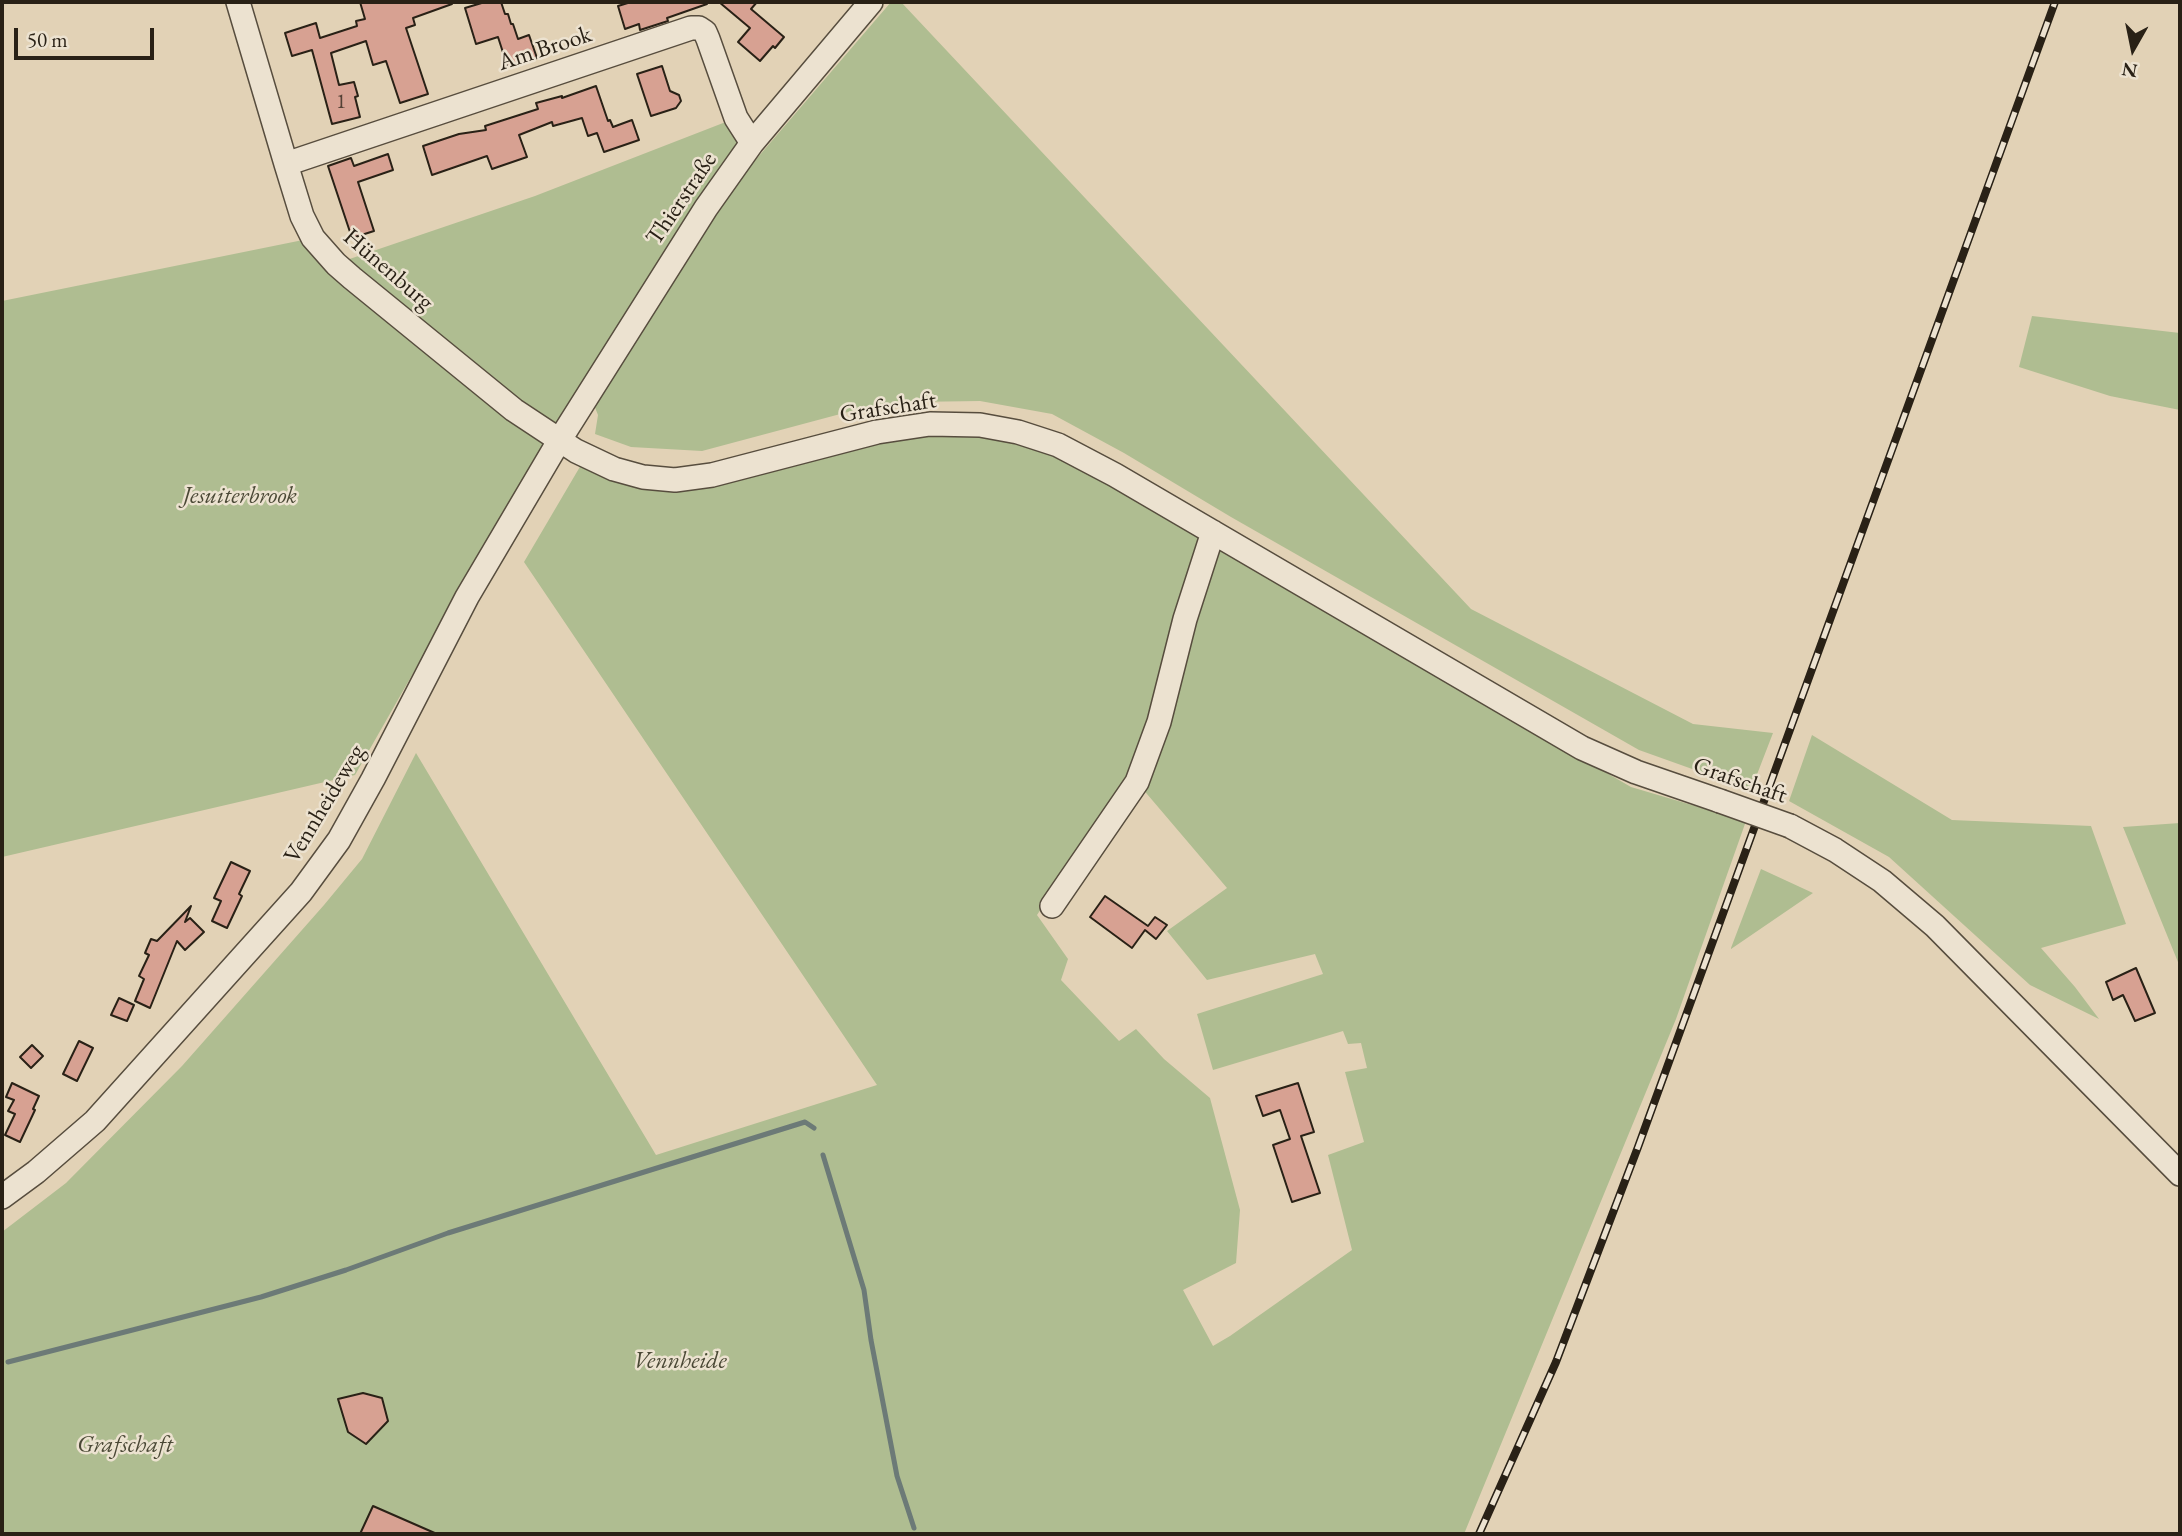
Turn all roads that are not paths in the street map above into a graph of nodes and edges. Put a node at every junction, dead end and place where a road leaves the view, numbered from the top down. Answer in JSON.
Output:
{"nodes":[{"id":1,"x":239,"y":2,"type":"edge"},
{"id":2,"x":871,"y":2,"type":"edge"},
{"id":3,"x":752,"y":143,"type":"junction"},
{"id":4,"x":286,"y":164,"type":"junction"},
{"id":5,"x":559,"y":441,"type":"junction"},
{"id":6,"x":1213,"y":532,"type":"junction"},
{"id":7,"x":1052,"y":906,"type":"dead end"},
{"id":8,"x":2180,"y":1174,"type":"edge"},
{"id":9,"x":2,"y":1197,"type":"edge"}],
"edges":[{"from":1,"to":4,"type":"street","name":"Hünenburg"},
{"from":2,"to":3,"type":"street","name":"Thierstraße"},
{"from":3,"to":4,"type":"street","name":"Am Brook"},
{"from":3,"to":5,"type":"street","name":"Thierstraße"},
{"from":4,"to":5,"type":"street","name":"Hünenburg"},
{"from":5,"to":6,"type":"street","name":"Grafschaft"},
{"from":5,"to":9,"type":"street","name":"Vennheideweg"},
{"from":6,"to":7,"type":"street"},
{"from":6,"to":8,"type":"street","name":"Grafschaft","bridge":true}]}
